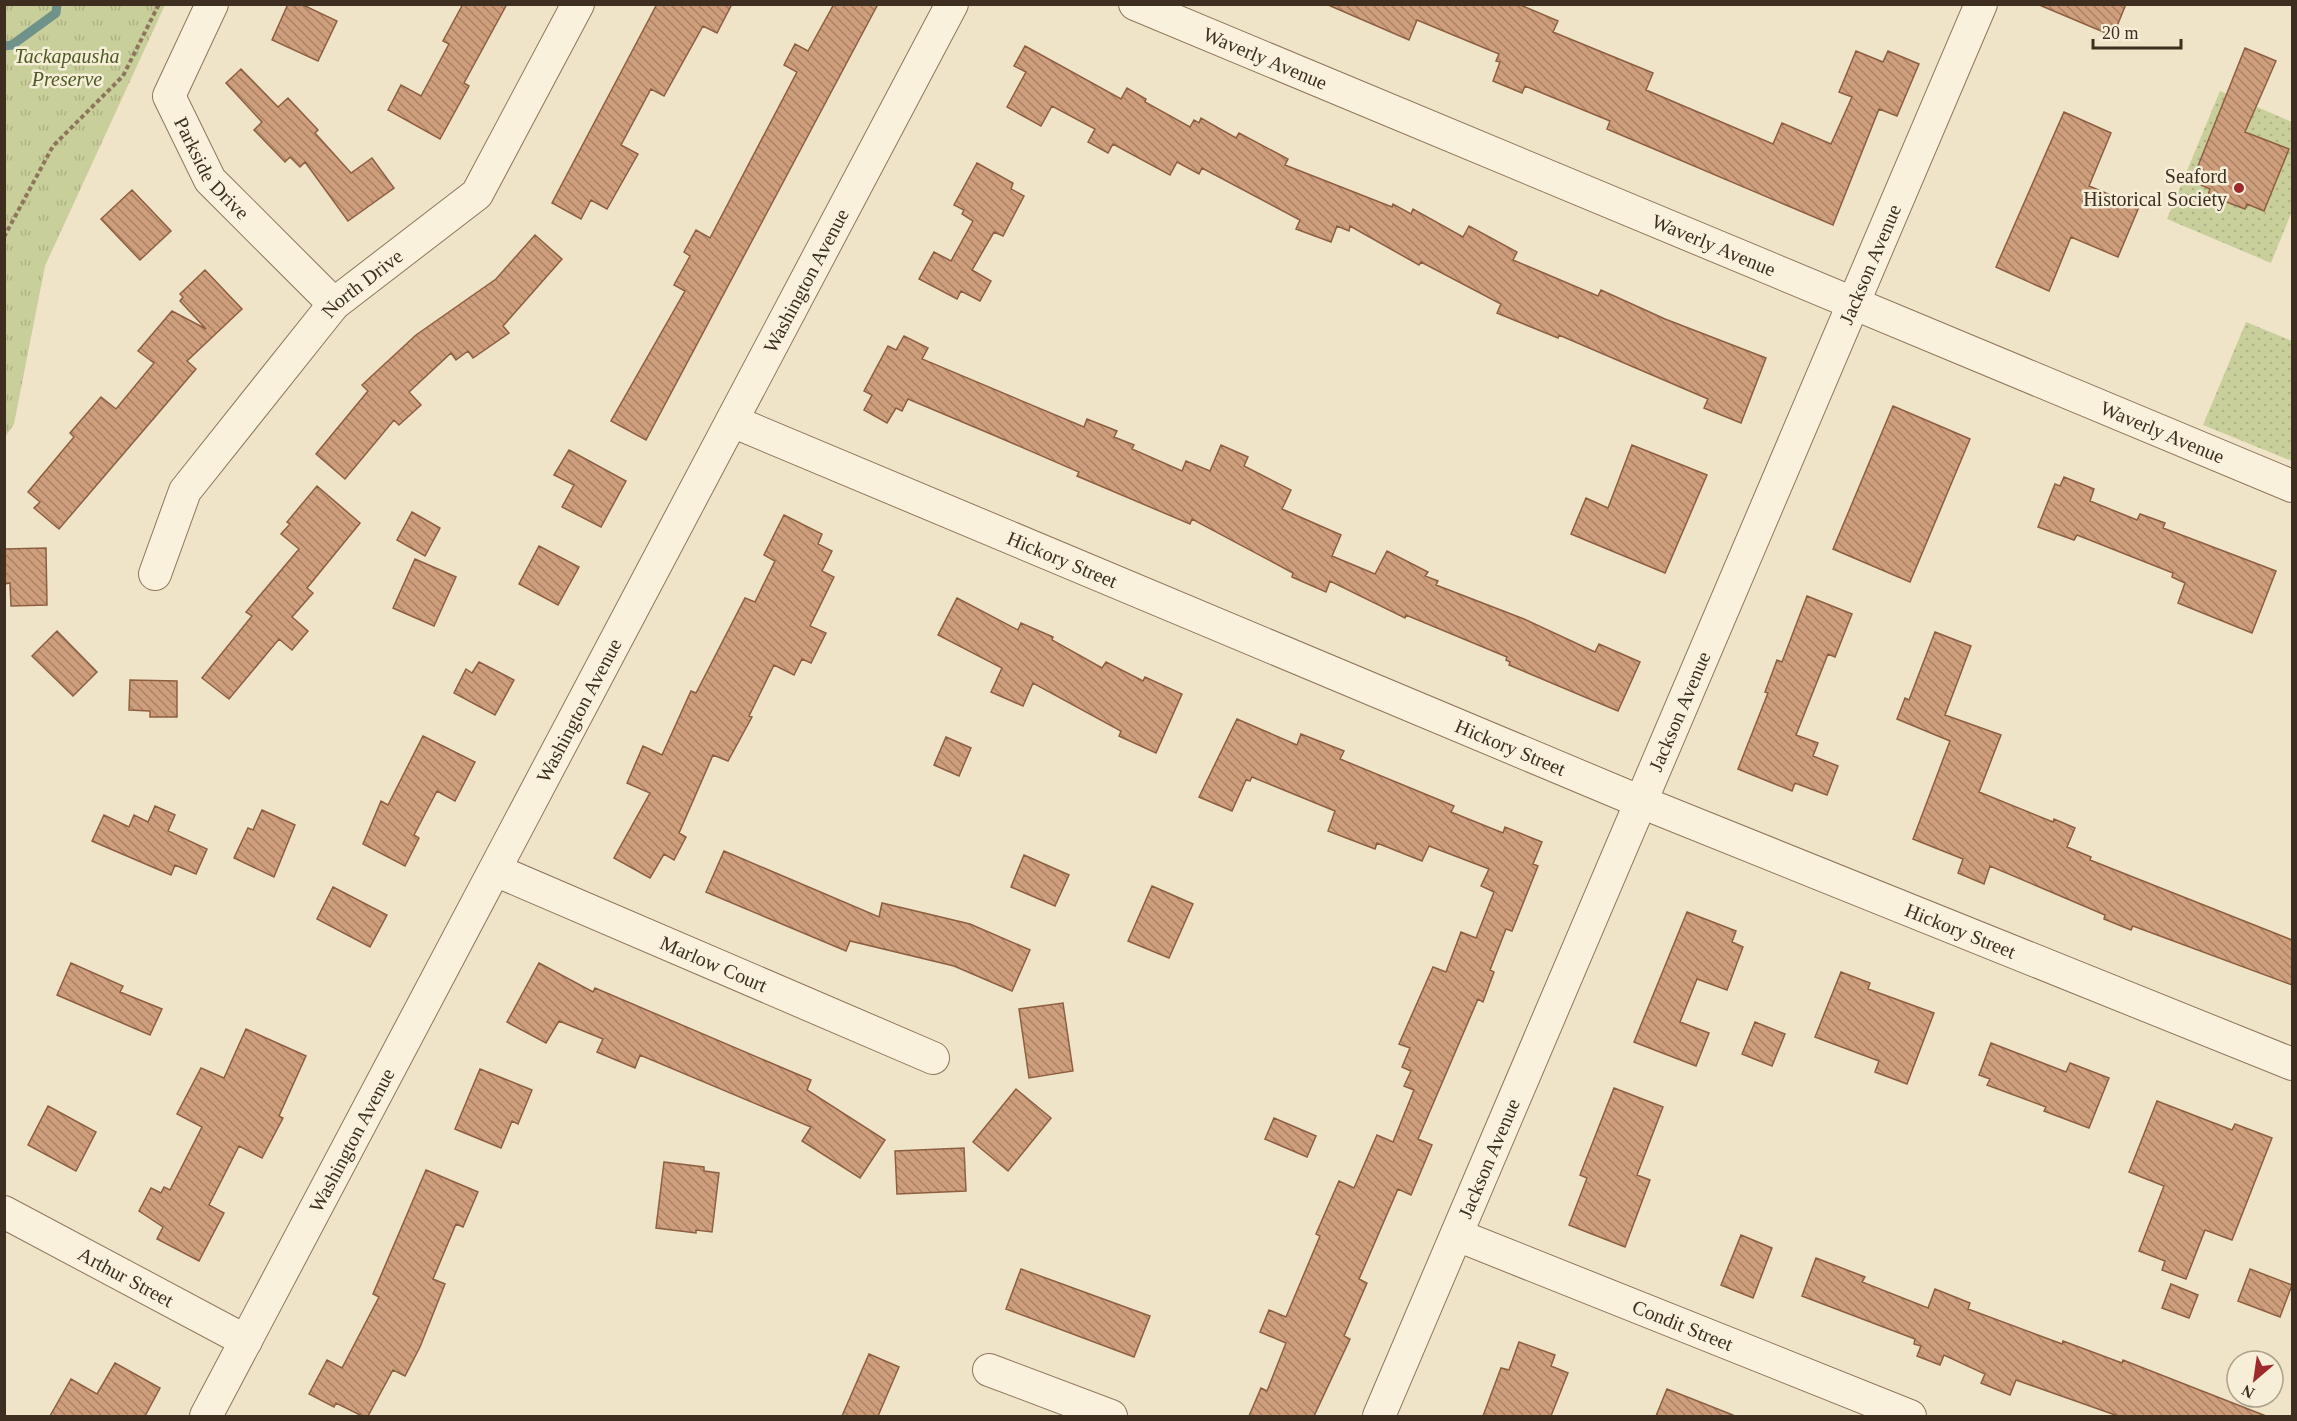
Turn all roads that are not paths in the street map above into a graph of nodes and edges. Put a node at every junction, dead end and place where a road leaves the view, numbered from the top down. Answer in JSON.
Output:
{"nodes":[{"id":1,"x":212,"y":4,"type":"edge"},
{"id":2,"x":578,"y":4,"type":"edge"},
{"id":3,"x":952,"y":4,"type":"edge"},
{"id":4,"x":1135,"y":4,"type":"edge"},
{"id":5,"x":1982,"y":4,"type":"edge"},
{"id":6,"x":334,"y":304,"type":"junction"},
{"id":7,"x":1853,"y":306,"type":"junction"},
{"id":8,"x":732,"y":421,"type":"junction"},
{"id":9,"x":2292,"y":486,"type":"edge"},
{"id":10,"x":155,"y":574,"type":"dead end"},
{"id":11,"x":1641,"y":802,"type":"junction"},
{"id":12,"x":495,"y":870,"type":"junction"},
{"id":13,"x":933,"y":1058,"type":"dead end"},
{"id":14,"x":2292,"y":1064,"type":"edge"},
{"id":15,"x":4,"y":1212,"type":"edge"},
{"id":16,"x":1456,"y":1235,"type":"junction"},
{"id":17,"x":246,"y":1341,"type":"junction"},
{"id":18,"x":989,"y":1370,"type":"dead end"},
{"id":19,"x":206,"y":1416,"type":"edge"},
{"id":20,"x":1111,"y":1416,"type":"edge"},
{"id":21,"x":1379,"y":1416,"type":"edge"},
{"id":22,"x":1910,"y":1416,"type":"edge"}],
"edges":[{"from":1,"to":6,"type":"street","name":"Parkside Drive"},
{"from":2,"to":6,"type":"street","name":"North Drive"},
{"from":3,"to":8,"type":"street","name":"Washington Avenue"},
{"from":4,"to":7,"type":"street","name":"Waverly Avenue"},
{"from":5,"to":7,"type":"street","name":"Jackson Avenue"},
{"from":6,"to":10,"type":"street","name":"North Drive"},
{"from":7,"to":9,"type":"street","name":"Waverly Avenue"},
{"from":7,"to":11,"type":"street","name":"Jackson Avenue"},
{"from":8,"to":11,"type":"street","name":"Hickory Street"},
{"from":8,"to":12,"type":"street","name":"Washington Avenue"},
{"from":11,"to":14,"type":"street","name":"Hickory Street"},
{"from":11,"to":16,"type":"street","name":"Jackson Avenue"},
{"from":12,"to":13,"type":"street","name":"Marlow Court"},
{"from":12,"to":17,"type":"street","name":"Washington Avenue"},
{"from":15,"to":17,"type":"street","name":"Arthur Street"},
{"from":16,"to":21,"type":"street","name":"Jackson Avenue"},
{"from":16,"to":22,"type":"street","name":"Condit Street"},
{"from":17,"to":19,"type":"street","name":"Washington Avenue"},
{"from":18,"to":20,"type":"street"}]}
